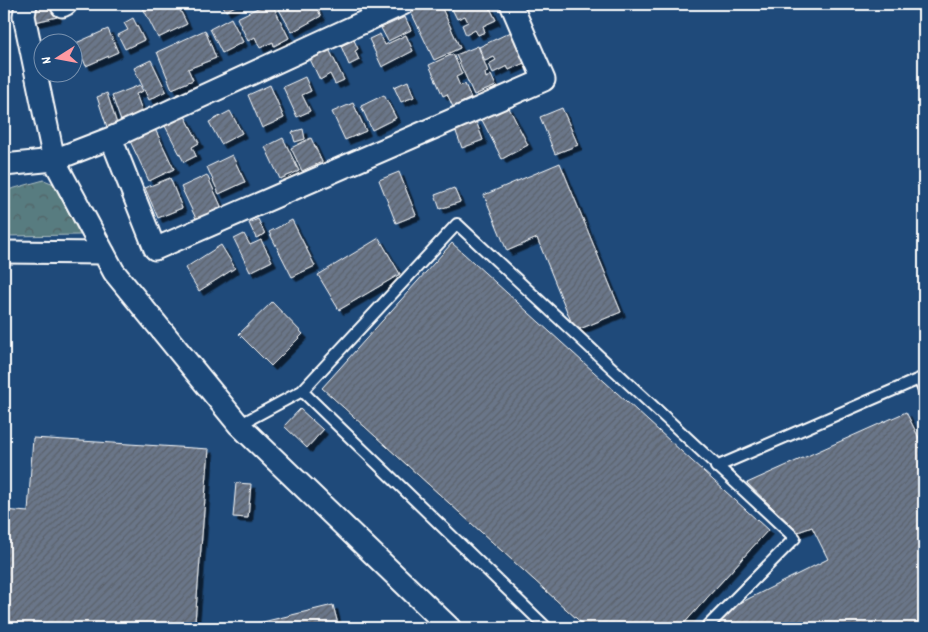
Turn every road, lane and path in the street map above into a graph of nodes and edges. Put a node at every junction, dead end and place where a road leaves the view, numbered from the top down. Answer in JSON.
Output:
{"nodes":[{"id":1,"x":26,"y":4,"type":"edge"},
{"id":2,"x":403,"y":4,"type":"edge"},
{"id":3,"x":510,"y":4,"type":"edge"},
{"id":4,"x":111,"y":138,"type":"junction"},
{"id":5,"x":54,"y":160,"type":"junction"},
{"id":6,"x":4,"y":165,"type":"edge"},
{"id":7,"x":4,"y":252,"type":"edge"},
{"id":8,"x":104,"y":253,"type":"junction"},
{"id":9,"x":302,"y":391,"type":"junction"},
{"id":10,"x":924,"y":392,"type":"edge"},
{"id":11,"x":239,"y":425,"type":"junction"},
{"id":12,"x":716,"y":467,"type":"junction"},
{"id":13,"x":450,"y":628,"type":"edge"},
{"id":14,"x":547,"y":628,"type":"edge"},
{"id":15,"x":706,"y":628,"type":"edge"}],
"edges":[{"from":1,"to":5,"type":"street"},
{"from":2,"to":4,"type":"street"},
{"from":3,"to":4,"type":"street"},
{"from":4,"to":5,"type":"street"},
{"from":5,"to":6,"type":"street"},
{"from":5,"to":8,"type":"street"},
{"from":7,"to":8,"type":"street"},
{"from":8,"to":11,"type":"street"},
{"from":9,"to":11,"type":"lane"},
{"from":9,"to":12,"type":"lane"},
{"from":9,"to":14,"type":"lane"},
{"from":10,"to":12,"type":"lane"},
{"from":11,"to":13,"type":"street"},
{"from":12,"to":15,"type":"lane"}]}
